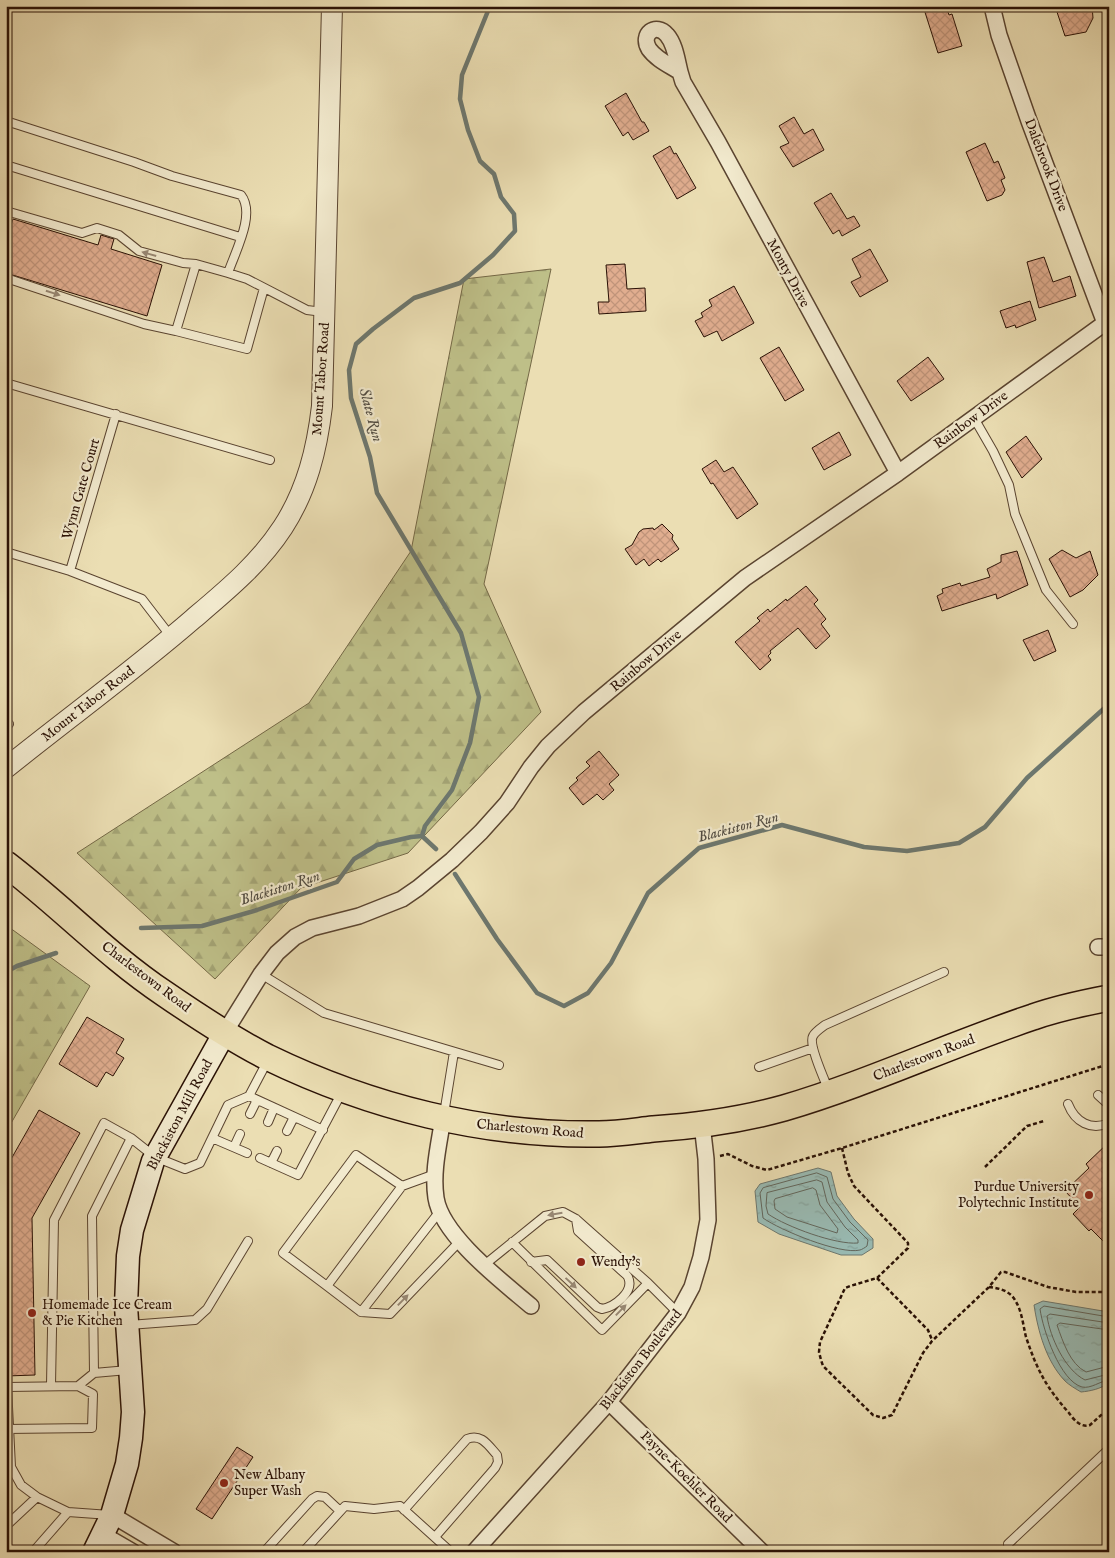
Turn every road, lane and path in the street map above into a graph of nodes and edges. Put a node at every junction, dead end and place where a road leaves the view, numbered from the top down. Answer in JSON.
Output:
{"nodes":[{"id":1,"x":332,"y":6,"type":"edge"},
{"id":2,"x":992,"y":6,"type":"edge"},
{"id":3,"x":680,"y":72,"type":"dead end"},
{"id":4,"x":6,"y":121,"type":"edge"},
{"id":5,"x":6,"y":165,"type":"edge"},
{"id":6,"x":6,"y":211,"type":"edge"},
{"id":7,"x":240,"y":237,"type":"junction"},
{"id":8,"x":196,"y":264,"type":"junction"},
{"id":9,"x":228,"y":273,"type":"junction"},
{"id":10,"x":6,"y":278,"type":"edge"},
{"id":11,"x":264,"y":288,"type":"junction"},
{"id":12,"x":325,"y":312,"type":"junction"},
{"id":13,"x":1107,"y":321,"type":"edge"},
{"id":14,"x":176,"y":331,"type":"junction"},
{"id":15,"x":6,"y":383,"type":"edge"},
{"id":16,"x":116,"y":414,"type":"junction"},
{"id":17,"x":974,"y":418,"type":"junction"},
{"id":18,"x":270,"y":460,"type":"dead end"},
{"id":19,"x":898,"y":473,"type":"junction"},
{"id":20,"x":6,"y":552,"type":"edge"},
{"id":21,"x":70,"y":571,"type":"junction"},
{"id":22,"x":1074,"y":624,"type":"dead end"},
{"id":23,"x":172,"y":638,"type":"junction"},
{"id":24,"x":6,"y":768,"type":"edge"},
{"id":25,"x":6,"y":864,"type":"edge"},
{"id":26,"x":944,"y":972,"type":"dead end"},
{"id":27,"x":261,"y":974,"type":"junction"},
{"id":28,"x":1109,"y":998,"type":"edge"},
{"id":29,"x":225,"y":1032,"type":"junction"},
{"id":30,"x":813,"y":1048,"type":"junction"},
{"id":31,"x":454,"y":1052,"type":"junction"},
{"id":32,"x":269,"y":1058,"type":"junction"},
{"id":33,"x":1109,"y":1064,"type":"edge"},
{"id":34,"x":499,"y":1065,"type":"dead end"},
{"id":35,"x":759,"y":1067,"type":"dead end"},
{"id":36,"x":343,"y":1090,"type":"junction"},
{"id":37,"x":830,"y":1093,"type":"junction"},
{"id":38,"x":1098,"y":1095,"type":"dead end"},
{"id":39,"x":249,"y":1096,"type":"junction"},
{"id":40,"x":257,"y":1100,"type":"junction"},
{"id":41,"x":1068,"y":1104,"type":"dead end"},
{"id":42,"x":1109,"y":1105,"type":"edge"},
{"id":43,"x":274,"y":1108,"type":"junction"},
{"id":44,"x":250,"y":1114,"type":"dead end"},
{"id":45,"x":294,"y":1117,"type":"junction"},
{"id":46,"x":443,"y":1118,"type":"junction"},
{"id":47,"x":1044,"y":1121,"type":"dead end"},
{"id":48,"x":268,"y":1122,"type":"dead end"},
{"id":49,"x":1109,"y":1123,"type":"edge"},
{"id":50,"x":702,"y":1124,"type":"junction"},
{"id":51,"x":322,"y":1130,"type":"junction"},
{"id":52,"x":287,"y":1131,"type":"dead end"},
{"id":53,"x":240,"y":1134,"type":"dead end"},
{"id":54,"x":130,"y":1138,"type":"junction"},
{"id":55,"x":212,"y":1138,"type":"junction"},
{"id":56,"x":234,"y":1147,"type":"junction"},
{"id":57,"x":842,"y":1148,"type":"junction"},
{"id":58,"x":277,"y":1151,"type":"dead end"},
{"id":59,"x":247,"y":1153,"type":"dead end"},
{"id":60,"x":728,"y":1154,"type":"dead end"},
{"id":61,"x":155,"y":1157,"type":"junction"},
{"id":62,"x":260,"y":1158,"type":"dead end"},
{"id":63,"x":271,"y":1163,"type":"junction"},
{"id":64,"x":985,"y":1167,"type":"dead end"},
{"id":65,"x":435,"y":1174,"type":"junction"},
{"id":66,"x":402,"y":1186,"type":"junction"},
{"id":67,"x":440,"y":1210,"type":"junction"},
{"id":68,"x":576,"y":1219,"type":"junction"},
{"id":69,"x":248,"y":1241,"type":"dead end"},
{"id":70,"x":460,"y":1241,"type":"junction"},
{"id":71,"x":512,"y":1242,"type":"junction"},
{"id":72,"x":531,"y":1262,"type":"junction"},
{"id":73,"x":484,"y":1266,"type":"junction"},
{"id":74,"x":877,"y":1278,"type":"junction"},
{"id":75,"x":648,"y":1283,"type":"junction"},
{"id":76,"x":327,"y":1286,"type":"junction"},
{"id":77,"x":989,"y":1287,"type":"junction"},
{"id":78,"x":1109,"y":1292,"type":"edge"},
{"id":79,"x":531,"y":1306,"type":"dead end"},
{"id":80,"x":361,"y":1312,"type":"junction"},
{"id":81,"x":678,"y":1313,"type":"junction"},
{"id":82,"x":127,"y":1325,"type":"junction"},
{"id":83,"x":932,"y":1341,"type":"junction"},
{"id":84,"x":130,"y":1370,"type":"junction"},
{"id":85,"x":94,"y":1373,"type":"junction"},
{"id":86,"x":51,"y":1385,"type":"junction"},
{"id":87,"x":78,"y":1386,"type":"junction"},
{"id":88,"x":7,"y":1387,"type":"edge"},
{"id":89,"x":609,"y":1402,"type":"junction"},
{"id":90,"x":1109,"y":1408,"type":"edge"},
{"id":91,"x":8,"y":1429,"type":"edge"},
{"id":92,"x":1109,"y":1449,"type":"edge"},
{"id":93,"x":37,"y":1497,"type":"junction"},
{"id":94,"x":404,"y":1510,"type":"junction"},
{"id":95,"x":68,"y":1512,"type":"junction"},
{"id":96,"x":340,"y":1512,"type":"junction"},
{"id":97,"x":6,"y":1526,"type":"edge"},
{"id":98,"x":103,"y":1533,"type":"edge"},
{"id":99,"x":435,"y":1537,"type":"junction"},
{"id":100,"x":1008,"y":1544,"type":"dead end"},
{"id":101,"x":6,"y":1548,"type":"edge"},
{"id":102,"x":10,"y":1552,"type":"edge"},
{"id":103,"x":33,"y":1552,"type":"edge"},
{"id":104,"x":133,"y":1552,"type":"edge"},
{"id":105,"x":174,"y":1552,"type":"edge"},
{"id":106,"x":264,"y":1552,"type":"edge"},
{"id":107,"x":303,"y":1552,"type":"edge"},
{"id":108,"x":451,"y":1552,"type":"edge"},
{"id":109,"x":474,"y":1552,"type":"edge"},
{"id":110,"x":762,"y":1552,"type":"edge"}],
"edges":[{"from":1,"to":12,"type":"street","name":"Mount Tabor Road"},
{"from":2,"to":13,"type":"street","name":"Dalebrook Drive"},
{"from":3,"to":19,"type":"street","name":"Monty Drive"},
{"from":4,"to":7,"type":"lane"},
{"from":5,"to":7,"type":"lane"},
{"from":8,"to":6,"type":"lane","one_way":true},
{"from":7,"to":9,"type":"lane"},
{"from":8,"to":9,"type":"lane"},
{"from":8,"to":14,"type":"lane"},
{"from":9,"to":11,"type":"lane"},
{"from":10,"to":14,"type":"lane","one_way":true},
{"from":11,"to":12,"type":"lane"},
{"from":11,"to":14,"type":"lane"},
{"from":12,"to":23,"type":"street","name":"Mount Tabor Road"},
{"from":13,"to":17,"type":"street","name":"Rainbow Drive"},
{"from":15,"to":16,"type":"lane"},
{"from":16,"to":18,"type":"lane"},
{"from":16,"to":21,"type":"lane","name":"Wynn Gate Court"},
{"from":17,"to":19,"type":"street","name":"Rainbow Drive"},
{"from":17,"to":22,"type":"lane"},
{"from":19,"to":27,"type":"street","name":"Rainbow Drive"},
{"from":20,"to":21,"type":"lane"},
{"from":21,"to":23,"type":"lane"},
{"from":23,"to":24,"type":"street","name":"Mount Tabor Road"},
{"from":25,"to":29,"type":"main road","name":"Charlestown Road"},
{"from":26,"to":30,"type":"lane"},
{"from":27,"to":29,"type":"street","name":"Rainbow Drive"},
{"from":27,"to":31,"type":"lane"},
{"from":28,"to":37,"type":"main road","name":"Charlestown Road"},
{"from":29,"to":32,"type":"main road","name":"Charlestown Road"},
{"from":29,"to":61,"type":"main road","name":"Blackiston Mill Road"},
{"from":30,"to":35,"type":"lane"},
{"from":30,"to":37,"type":"lane"},
{"from":31,"to":34,"type":"lane"},
{"from":31,"to":46,"type":"lane"},
{"from":32,"to":36,"type":"main road","name":"Charlestown Road"},
{"from":32,"to":39,"type":"lane"},
{"from":33,"to":57,"type":"path"},
{"from":36,"to":46,"type":"main road","name":"Charlestown Road"},
{"from":36,"to":51,"type":"lane"},
{"from":37,"to":50,"type":"main road","name":"Charlestown Road"},
{"from":38,"to":42,"type":"lane"},
{"from":39,"to":40,"type":"lane"},
{"from":39,"to":55,"type":"lane"},
{"from":40,"to":43,"type":"lane"},
{"from":40,"to":44,"type":"lane"},
{"from":41,"to":49,"type":"lane"},
{"from":43,"to":45,"type":"lane"},
{"from":43,"to":48,"type":"lane"},
{"from":45,"to":51,"type":"lane"},
{"from":45,"to":52,"type":"lane"},
{"from":46,"to":50,"type":"main road","name":"Charlestown Road"},
{"from":46,"to":65,"type":"street"},
{"from":47,"to":64,"type":"path"},
{"from":50,"to":81,"type":"street","name":"Blackiston Boulevard"},
{"from":51,"to":63,"type":"lane"},
{"from":53,"to":56,"type":"lane"},
{"from":54,"to":61,"type":"lane"},
{"from":54,"to":85,"type":"lane"},
{"from":54,"to":86,"type":"lane"},
{"from":55,"to":56,"type":"lane"},
{"from":55,"to":61,"type":"lane"},
{"from":56,"to":59,"type":"lane"},
{"from":57,"to":60,"type":"path"},
{"from":57,"to":74,"type":"path"},
{"from":58,"to":63,"type":"lane"},
{"from":61,"to":82,"type":"main road","name":"Blackiston Mill Road"},
{"from":62,"to":63,"type":"lane"},
{"from":65,"to":66,"type":"lane"},
{"from":65,"to":67,"type":"street"},
{"from":66,"to":76,"type":"lane"},
{"from":66,"to":76,"type":"lane"},
{"from":67,"to":70,"type":"street"},
{"from":67,"to":80,"type":"lane"},
{"from":68,"to":71,"type":"lane","one_way":true},
{"from":72,"to":68,"type":"lane","one_way":true},
{"from":68,"to":75,"type":"lane"},
{"from":69,"to":82,"type":"lane"},
{"from":70,"to":73,"type":"street"},
{"from":80,"to":70,"type":"lane","one_way":true},
{"from":71,"to":72,"type":"lane"},
{"from":71,"to":73,"type":"lane"},
{"from":72,"to":75,"type":"lane","one_way":true},
{"from":73,"to":79,"type":"street"},
{"from":74,"to":83,"type":"path"},
{"from":74,"to":83,"type":"path"},
{"from":75,"to":81,"type":"lane"},
{"from":76,"to":80,"type":"lane"},
{"from":77,"to":78,"type":"path"},
{"from":77,"to":83,"type":"path"},
{"from":77,"to":90,"type":"path"},
{"from":81,"to":89,"type":"street","name":"Blackiston Boulevard"},
{"from":82,"to":84,"type":"main road","name":"Blackiston Mill Road"},
{"from":84,"to":85,"type":"lane"},
{"from":84,"to":98,"type":"main road","name":"Blackiston Mill Road"},
{"from":85,"to":87,"type":"lane"},
{"from":86,"to":87,"type":"lane"},
{"from":86,"to":88,"type":"lane"},
{"from":87,"to":91,"type":"lane"},
{"from":88,"to":91,"type":"lane"},
{"from":89,"to":109,"type":"street","name":"Blackiston Boulevard"},
{"from":89,"to":110,"type":"street","name":"Payne-Koehler Road"},
{"from":91,"to":93,"type":"lane"},
{"from":92,"to":100,"type":"lane"},
{"from":93,"to":95,"type":"lane"},
{"from":93,"to":97,"type":"lane"},
{"from":94,"to":96,"type":"lane"},
{"from":94,"to":99,"type":"lane"},
{"from":94,"to":99,"type":"lane"},
{"from":95,"to":98,"type":"lane"},
{"from":95,"to":103,"type":"lane"},
{"from":96,"to":106,"type":"lane"},
{"from":96,"to":107,"type":"lane"},
{"from":98,"to":104,"type":"street"},
{"from":98,"to":105,"type":"street"},
{"from":99,"to":108,"type":"lane"},
{"from":101,"to":102,"type":"lane"}]}
